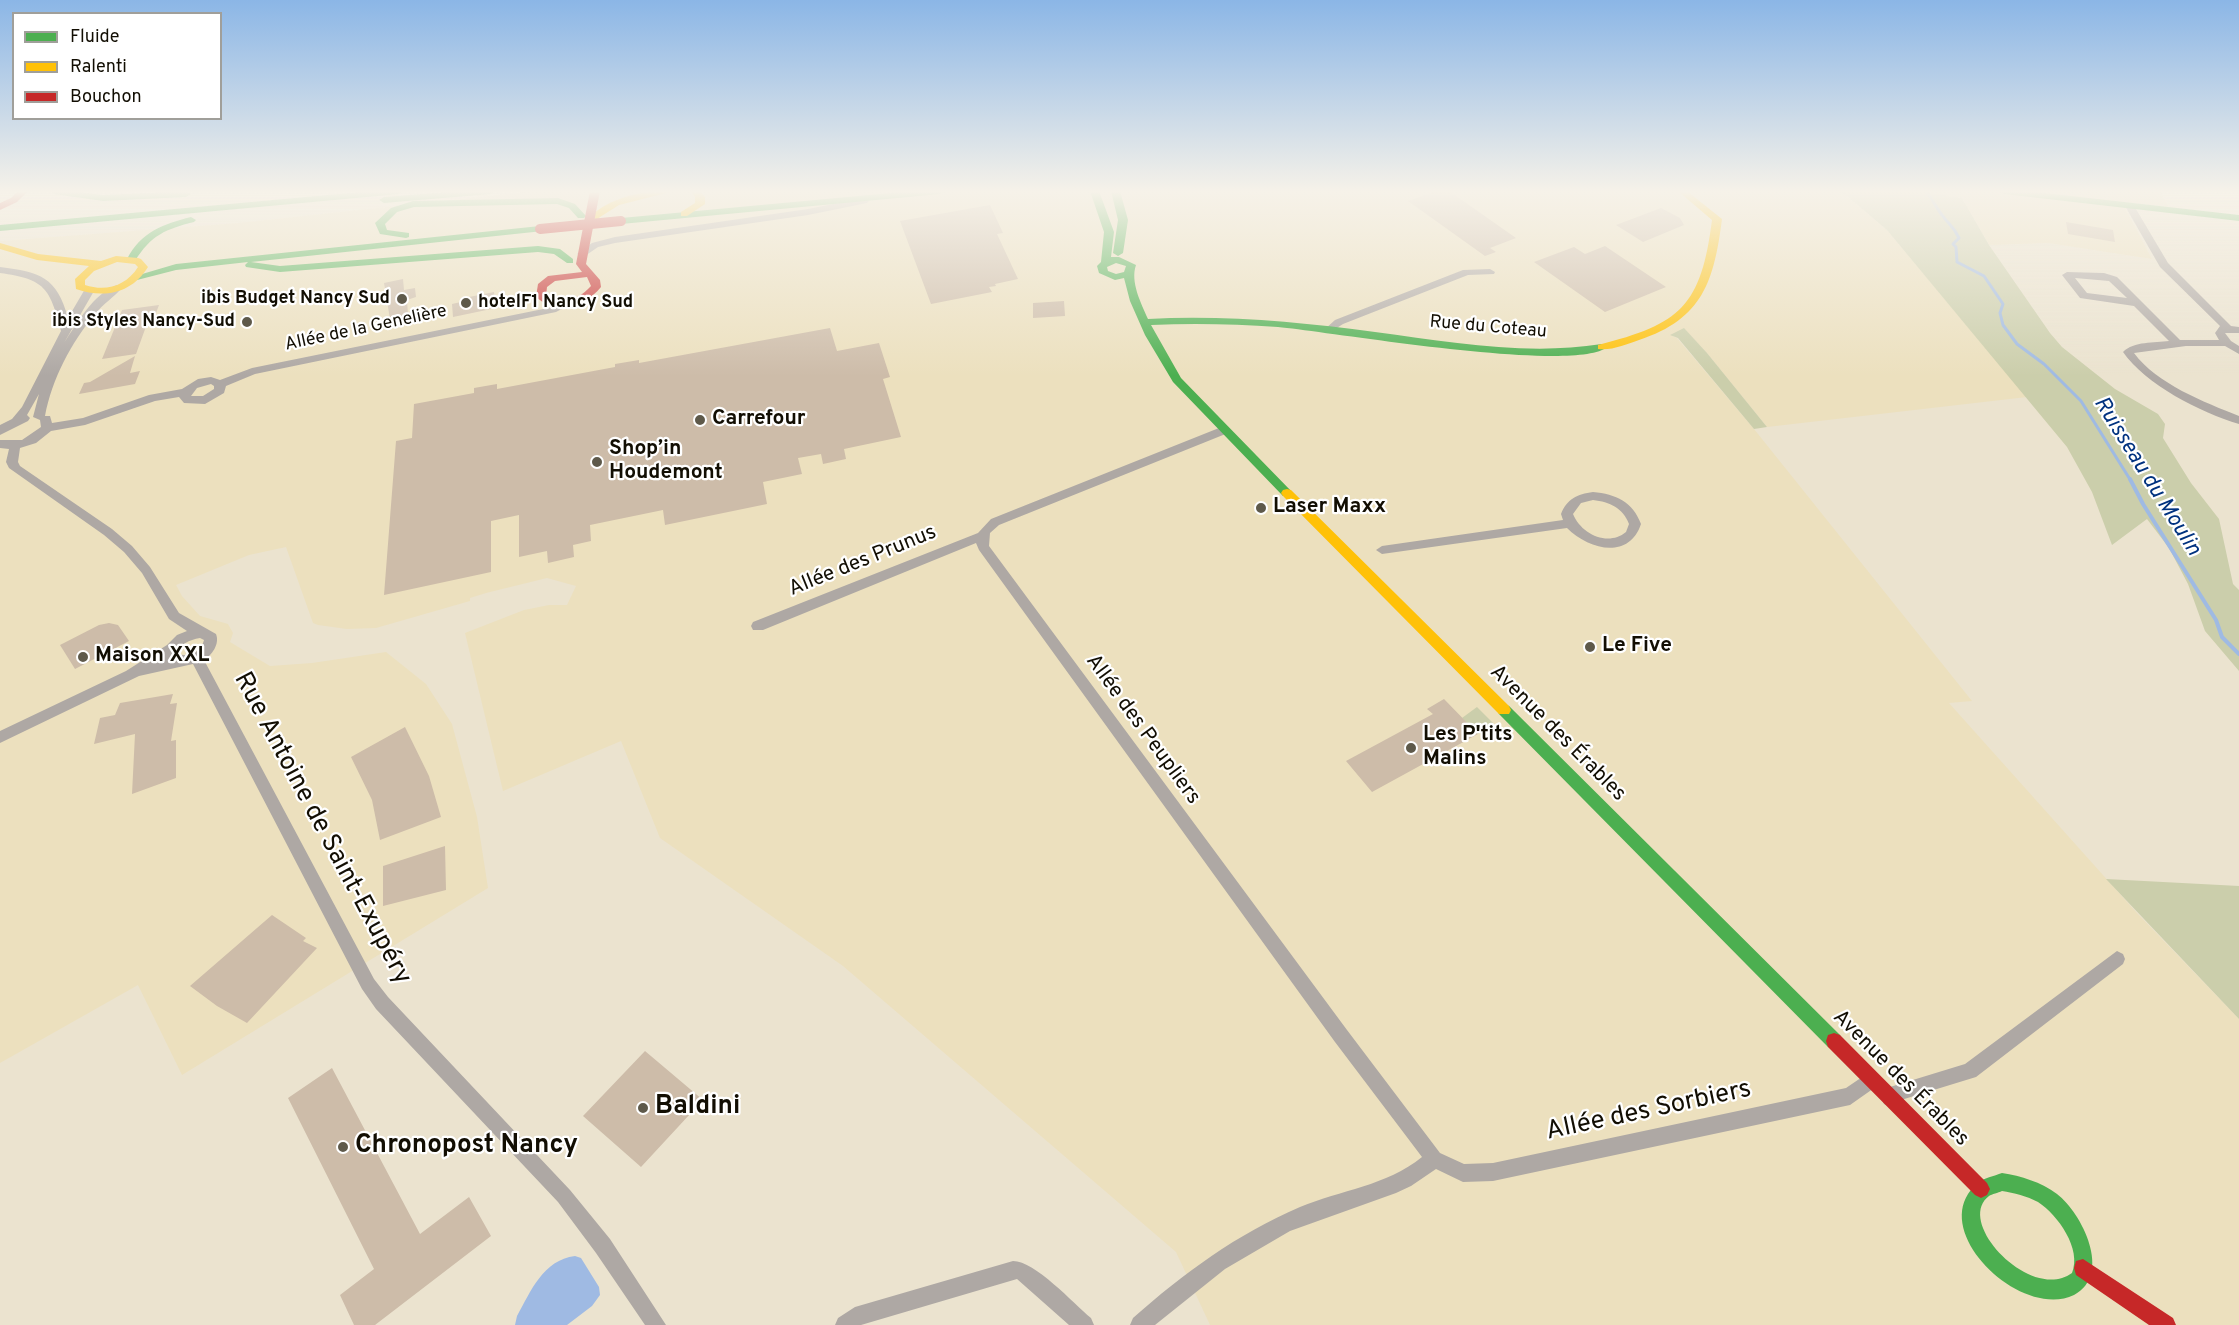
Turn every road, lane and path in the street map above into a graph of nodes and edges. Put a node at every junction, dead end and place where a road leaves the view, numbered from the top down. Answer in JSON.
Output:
{"nodes":[{"id":1,"x":22,"y":253,"type":"edge"},
{"id":2,"x":136,"y":253,"type":"edge"},
{"id":3,"x":310,"y":253,"type":"edge"},
{"id":4,"x":489,"y":253,"type":"edge"},
{"id":5,"x":561,"y":253,"type":"edge"},
{"id":6,"x":577,"y":253,"type":"edge"},
{"id":7,"x":584,"y":253,"type":"edge"},
{"id":8,"x":1107,"y":253,"type":"edge"},
{"id":9,"x":1119,"y":253,"type":"edge"},
{"id":10,"x":1710,"y":253,"type":"edge"},
{"id":11,"x":2157,"y":253,"type":"edge"},
{"id":12,"x":0,"y":256,"type":"edge"},
{"id":13,"x":576,"y":258,"type":"junction"},
{"id":14,"x":41,"y":259,"type":"junction"},
{"id":15,"x":231,"y":261,"type":"junction"},
{"id":16,"x":1106,"y":262,"type":"junction"},
{"id":17,"x":99,"y":264,"type":"junction"},
{"id":18,"x":1126,"y":267,"type":"junction"},
{"id":19,"x":138,"y":268,"type":"junction"},
{"id":20,"x":0,"y":270,"type":"edge"},
{"id":21,"x":1490,"y":272,"type":"dead end"},
{"id":22,"x":83,"y":274,"type":"junction"},
{"id":23,"x":589,"y":274,"type":"junction"},
{"id":24,"x":1112,"y":276,"type":"junction"},
{"id":25,"x":552,"y":278,"type":"junction"},
{"id":26,"x":117,"y":288,"type":"junction"},
{"id":27,"x":1131,"y":290,"type":"junction"},
{"id":28,"x":89,"y":291,"type":"junction"},
{"id":29,"x":541,"y":297,"type":"junction"},
{"id":30,"x":2138,"y":303,"type":"junction"},
{"id":31,"x":566,"y":304,"type":"junction"},
{"id":32,"x":520,"y":315,"type":"junction"},
{"id":33,"x":1146,"y":322,"type":"junction"},
{"id":34,"x":1329,"y":330,"type":"junction"},
{"id":35,"x":2239,"y":330,"type":"edge"},
{"id":36,"x":66,"y":331,"type":"junction"},
{"id":37,"x":2223,"y":331,"type":"junction"},
{"id":38,"x":2227,"y":343,"type":"junction"},
{"id":39,"x":2183,"y":344,"type":"junction"},
{"id":40,"x":2239,"y":351,"type":"edge"},
{"id":41,"x":220,"y":384,"type":"junction"},
{"id":42,"x":186,"y":392,"type":"junction"},
{"id":43,"x":39,"y":417,"type":"junction"},
{"id":44,"x":2239,"y":420,"type":"edge"},
{"id":45,"x":16,"y":421,"type":"junction"},
{"id":46,"x":47,"y":428,"type":"junction"},
{"id":47,"x":1224,"y":430,"type":"junction"},
{"id":48,"x":0,"y":431,"type":"edge"},
{"id":49,"x":0,"y":444,"type":"edge"},
{"id":50,"x":15,"y":446,"type":"junction"},
{"id":51,"x":1570,"y":523,"type":"junction"},
{"id":52,"x":982,"y":536,"type":"junction"},
{"id":53,"x":1382,"y":550,"type":"dead end"},
{"id":54,"x":174,"y":616,"type":"junction"},
{"id":55,"x":758,"y":626,"type":"dead end"},
{"id":56,"x":201,"y":633,"type":"junction"},
{"id":57,"x":173,"y":646,"type":"junction"},
{"id":58,"x":196,"y":658,"type":"junction"},
{"id":59,"x":179,"y":662,"type":"junction"},
{"id":60,"x":131,"y":675,"type":"junction"},
{"id":61,"x":0,"y":737,"type":"edge"},
{"id":62,"x":2117,"y":958,"type":"dead end"},
{"id":63,"x":1872,"y":1080,"type":"junction"},
{"id":64,"x":1890,"y":1098,"type":"junction"},
{"id":65,"x":1434,"y":1159,"type":"junction"},
{"id":66,"x":1981,"y":1190,"type":"junction"},
{"id":67,"x":2083,"y":1268,"type":"junction"},
{"id":68,"x":656,"y":1325,"type":"edge"},
{"id":69,"x":845,"y":1325,"type":"edge"},
{"id":70,"x":1083,"y":1325,"type":"edge"},
{"id":71,"x":1140,"y":1325,"type":"edge"},
{"id":72,"x":2166,"y":1325,"type":"edge"}],
"edges":[{"from":1,"to":14,"type":"main road"},
{"from":2,"to":19,"type":"main road"},
{"from":3,"to":15,"type":"main road"},
{"from":4,"to":15,"type":"main road"},
{"from":5,"to":13,"type":"main road"},
{"from":6,"to":13,"type":"main road"},
{"from":7,"to":13,"type":"street"},
{"from":8,"to":16,"type":"main road"},
{"from":9,"to":18,"type":"main road","name":"Avenue des Érables"},
{"from":10,"to":34,"type":"main road","name":"Rue du Coteau"},
{"from":11,"to":37,"type":"street"},
{"from":12,"to":14,"type":"main road"},
{"from":13,"to":23,"type":"main road"},
{"from":13,"to":25,"type":"main road"},
{"from":14,"to":17,"type":"main road"},
{"from":14,"to":22,"type":"main road"},
{"from":15,"to":19,"type":"main road"},
{"from":16,"to":18,"type":"main road"},
{"from":16,"to":24,"type":"main road"},
{"from":17,"to":19,"type":"main road"},
{"from":17,"to":22,"type":"main road"},
{"from":18,"to":24,"type":"main road"},
{"from":18,"to":27,"type":"main road","name":"Avenue des Érables"},
{"from":19,"to":26,"type":"main road"},
{"from":20,"to":36,"type":"street"},
{"from":21,"to":34,"type":"street"},
{"from":22,"to":28,"type":"main road"},
{"from":23,"to":25,"type":"main road"},
{"from":23,"to":31,"type":"main road"},
{"from":24,"to":27,"type":"main road","name":"Avenue des Érables"},
{"from":25,"to":29,"type":"main road"},
{"from":26,"to":28,"type":"main road"},
{"from":26,"to":43,"type":"street"},
{"from":27,"to":33,"type":"main road","name":"Avenue des Érables"},
{"from":28,"to":36,"type":"street"},
{"from":29,"to":31,"type":"main road"},
{"from":29,"to":32,"type":"street","name":"Allée de la Genelière"},
{"from":30,"to":30,"type":"street"},
{"from":30,"to":39,"type":"street"},
{"from":31,"to":32,"type":"street","name":"Allée de la Genelière"},
{"from":32,"to":41,"type":"street","name":"Allée de la Genelière"},
{"from":33,"to":34,"type":"main road","name":"Rue du Coteau"},
{"from":33,"to":47,"type":"main road","name":"Avenue des Érables"},
{"from":35,"to":37,"type":"street"},
{"from":36,"to":45,"type":"street"},
{"from":37,"to":38,"type":"street"},
{"from":37,"to":39,"type":"street"},
{"from":38,"to":39,"type":"street"},
{"from":38,"to":40,"type":"street"},
{"from":39,"to":44,"type":"street"},
{"from":41,"to":42,"type":"street"},
{"from":41,"to":42,"type":"street"},
{"from":42,"to":46,"type":"street"},
{"from":43,"to":45,"type":"street"},
{"from":43,"to":46,"type":"street"},
{"from":45,"to":48,"type":"street"},
{"from":46,"to":50,"type":"street"},
{"from":47,"to":52,"type":"street"},
{"from":47,"to":63,"type":"main road","name":"Avenue des Érables"},
{"from":49,"to":50,"type":"street"},
{"from":50,"to":54,"type":"street"},
{"from":51,"to":51,"type":"street"},
{"from":51,"to":53,"type":"street"},
{"from":52,"to":55,"type":"street","name":"Allée des Prunus"},
{"from":52,"to":65,"type":"street","name":"Allée des Peupliers"},
{"from":54,"to":56,"type":"street"},
{"from":54,"to":57,"type":"street"},
{"from":56,"to":57,"type":"street"},
{"from":56,"to":58,"type":"street"},
{"from":57,"to":59,"type":"street"},
{"from":57,"to":60,"type":"street"},
{"from":58,"to":59,"type":"street"},
{"from":58,"to":68,"type":"street","name":"Rue Antoine de Saint-Exupéry"},
{"from":59,"to":60,"type":"street"},
{"from":60,"to":61,"type":"street"},
{"from":62,"to":64,"type":"street"},
{"from":63,"to":64,"type":"main road","name":"Avenue des Érables"},
{"from":63,"to":65,"type":"street","name":"Allée des Sorbiers"},
{"from":64,"to":66,"type":"main road","name":"Avenue des Érables"},
{"from":65,"to":71,"type":"street"},
{"from":66,"to":67,"type":"main road"},
{"from":66,"to":67,"type":"main road"},
{"from":67,"to":72,"type":"main road"},
{"from":69,"to":70,"type":"street"}]}
